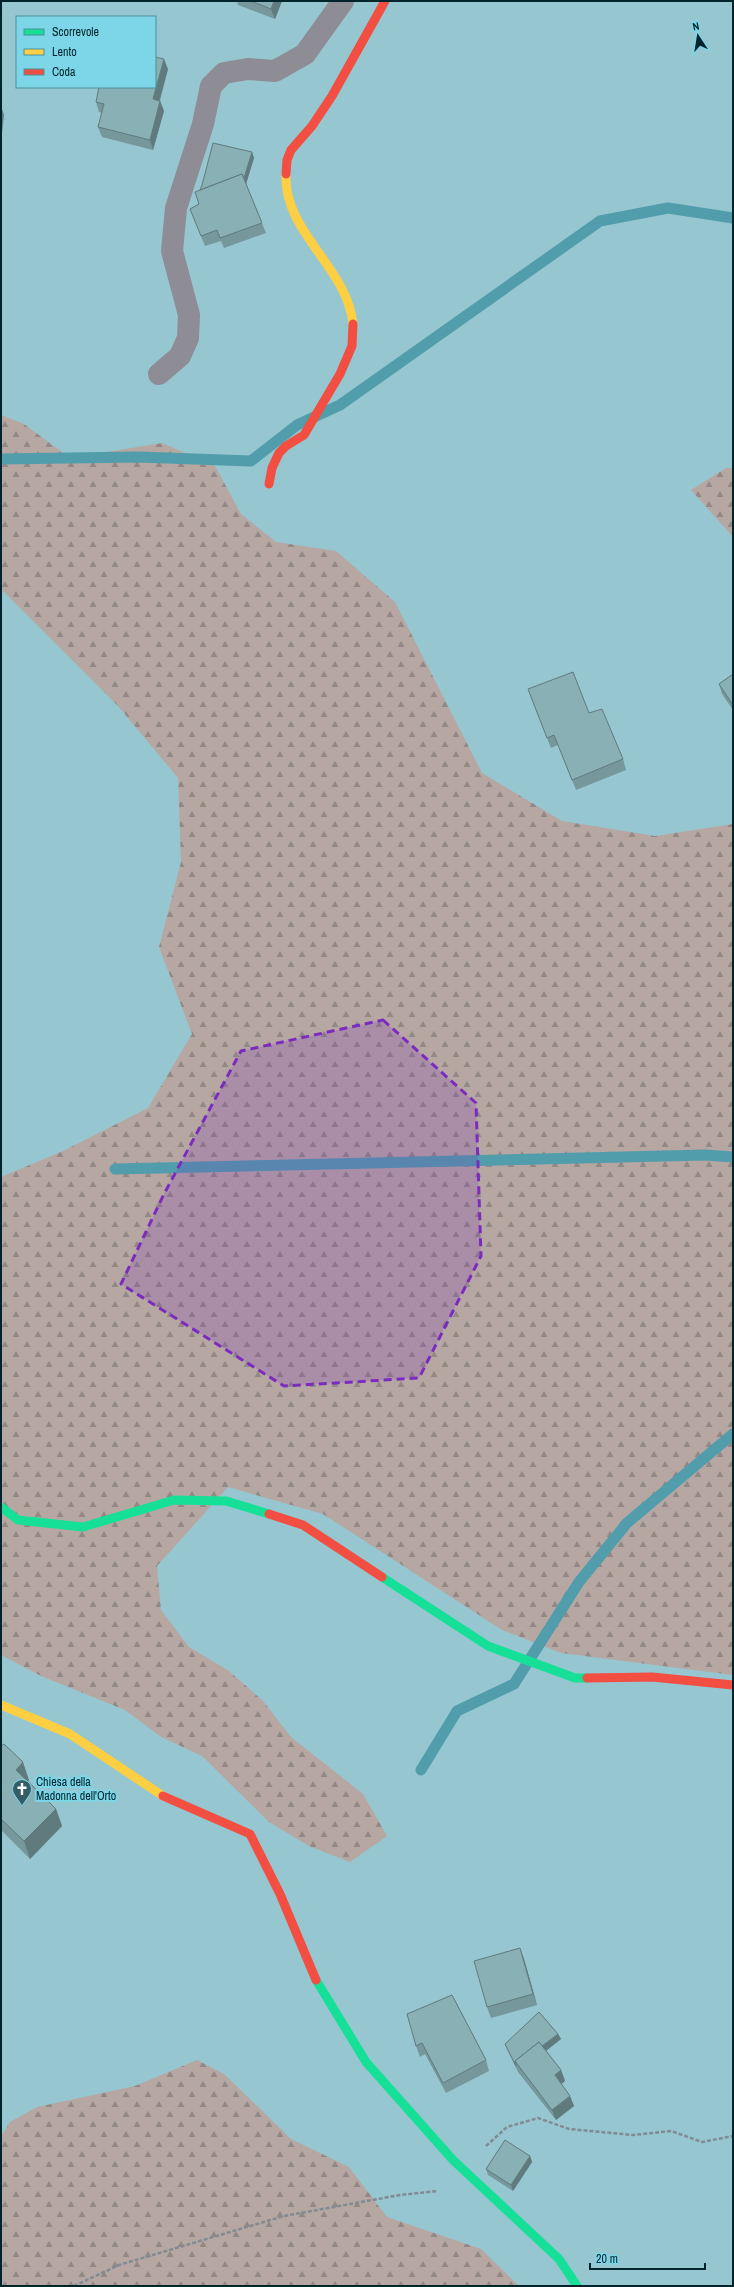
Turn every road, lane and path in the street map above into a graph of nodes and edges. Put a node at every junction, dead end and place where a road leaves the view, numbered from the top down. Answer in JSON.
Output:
{"nodes":[{"id":1,"x":343,"y":1,"type":"edge"},
{"id":2,"x":385,"y":1,"type":"edge"},
{"id":3,"x":159,"y":374,"type":"dead end"},
{"id":4,"x":269,"y":484,"type":"dead end"},
{"id":5,"x":1,"y":1507,"type":"edge"},
{"id":6,"x":733,"y":1685,"type":"edge"},
{"id":7,"x":1,"y":1705,"type":"edge"},
{"id":8,"x":733,"y":2136,"type":"edge"},
{"id":9,"x":452,"y":2160,"type":"junction"},
{"id":10,"x":480,"y":2186,"type":"junction"},
{"id":11,"x":74,"y":2286,"type":"edge"},
{"id":12,"x":577,"y":2286,"type":"edge"}],
"edges":[{"from":1,"to":3,"type":"street"},
{"from":2,"to":4,"type":"street"},
{"from":5,"to":6,"type":"street"},
{"from":7,"to":9,"type":"street"},
{"from":8,"to":9,"type":"path"},
{"from":9,"to":10,"type":"street"},
{"from":10,"to":11,"type":"path"},
{"from":10,"to":12,"type":"street"}]}
